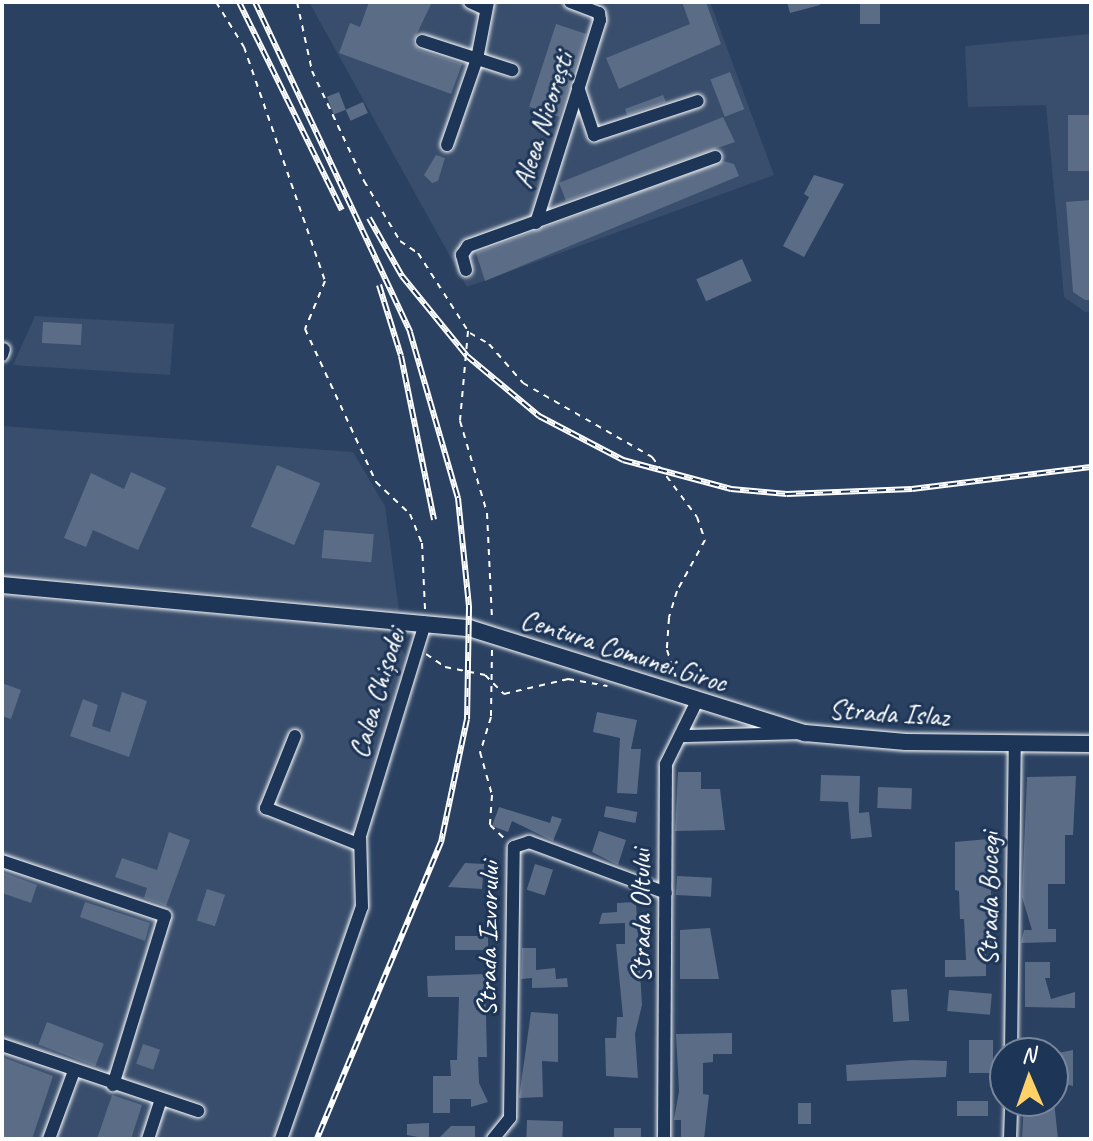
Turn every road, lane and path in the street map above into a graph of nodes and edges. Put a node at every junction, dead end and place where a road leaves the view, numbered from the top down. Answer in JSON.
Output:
{"nodes":[{"id":1,"x":216,"y":2,"type":"edge"},
{"id":2,"x":297,"y":2,"type":"edge"},
{"id":3,"x":470,"y":2,"type":"edge"},
{"id":4,"x":570,"y":2,"type":"edge"},
{"id":5,"x":487,"y":5,"type":"edge"},
{"id":6,"x":422,"y":41,"type":"dead end"},
{"id":7,"x":477,"y":59,"type":"junction"},
{"id":8,"x":512,"y":70,"type":"dead end"},
{"id":9,"x":578,"y":87,"type":"junction"},
{"id":10,"x":698,"y":101,"type":"dead end"},
{"id":11,"x":447,"y":145,"type":"dead end"},
{"id":12,"x":715,"y":157,"type":"dead end"},
{"id":13,"x":536,"y":223,"type":"junction"},
{"id":14,"x":466,"y":270,"type":"dead end"},
{"id":15,"x":468,"y":331,"type":"junction"},
{"id":16,"x":2,"y":585,"type":"edge"},
{"id":17,"x":425,"y":623,"type":"junction"},
{"id":18,"x":492,"y":634,"type":"junction"},
{"id":19,"x":418,"y":649,"type":"junction"},
{"id":20,"x":681,"y":684,"type":"dead end"},
{"id":21,"x":491,"y":685,"type":"junction"},
{"id":22,"x":611,"y":687,"type":"dead end"},
{"id":23,"x":696,"y":703,"type":"junction"},
{"id":24,"x":805,"y":733,"type":"junction"},
{"id":25,"x":295,"y":736,"type":"dead end"},
{"id":26,"x":684,"y":736,"type":"junction"},
{"id":27,"x":1091,"y":744,"type":"edge"},
{"id":28,"x":1015,"y":745,"type":"junction"},
{"id":29,"x":358,"y":844,"type":"junction"},
{"id":30,"x":514,"y":847,"type":"junction"},
{"id":31,"x":2,"y":861,"type":"edge"},
{"id":32,"x":666,"y":893,"type":"junction"},
{"id":33,"x":1011,"y":1037,"type":"edge"},
{"id":34,"x":2,"y":1045,"type":"edge"},
{"id":35,"x":74,"y":1071,"type":"junction"},
{"id":36,"x":113,"y":1085,"type":"junction"},
{"id":37,"x":161,"y":1099,"type":"junction"},
{"id":38,"x":198,"y":1111,"type":"dead end"},
{"id":39,"x":1011,"y":1117,"type":"edge"},
{"id":40,"x":500,"y":1137,"type":"edge"},
{"id":41,"x":49,"y":1139,"type":"edge"},
{"id":42,"x":148,"y":1139,"type":"edge"},
{"id":43,"x":281,"y":1139,"type":"edge"},
{"id":44,"x":664,"y":1139,"type":"edge"},
{"id":45,"x":1010,"y":1139,"type":"edge"}],
"edges":[{"from":1,"to":17,"type":"path"},
{"from":2,"to":15,"type":"path"},
{"from":3,"to":5,"type":"street"},
{"from":4,"to":9,"type":"street","name":"Aleea Nicorești"},
{"from":5,"to":7,"type":"street"},
{"from":6,"to":7,"type":"street"},
{"from":7,"to":8,"type":"street"},
{"from":7,"to":11,"type":"street"},
{"from":9,"to":10,"type":"street"},
{"from":9,"to":13,"type":"street","name":"Aleea Nicorești"},
{"from":12,"to":13,"type":"street"},
{"from":13,"to":14,"type":"street","name":"Aleea Nicorești"},
{"from":15,"to":18,"type":"path"},
{"from":15,"to":20,"type":"path"},
{"from":16,"to":17,"type":"main road","name":"Calea Chișodei"},
{"from":17,"to":18,"type":"main road","name":"Centura Comunei Giroc"},
{"from":17,"to":19,"type":"street","name":"Calea Chișodei"},
{"from":18,"to":21,"type":"path"},
{"from":18,"to":23,"type":"main road","name":"Centura Comunei Giroc"},
{"from":19,"to":21,"type":"path"},
{"from":19,"to":29,"type":"street","name":"Calea Chișodei"},
{"from":21,"to":22,"type":"path"},
{"from":21,"to":30,"type":"path"},
{"from":23,"to":24,"type":"main road","name":"Centura Comunei Giroc"},
{"from":23,"to":26,"type":"street","name":"Strada Oltului"},
{"from":24,"to":26,"type":"street","name":"Strada Islaz"},
{"from":24,"to":28,"type":"main road","name":"Strada Islaz"},
{"from":25,"to":29,"type":"street"},
{"from":26,"to":32,"type":"street","name":"Strada Oltului"},
{"from":27,"to":28,"type":"main road","name":"Strada Islaz"},
{"from":28,"to":33,"type":"street","name":"Strada Bucegi"},
{"from":29,"to":43,"type":"street","name":"Calea Chișodei"},
{"from":30,"to":32,"type":"street","name":"Strada Izvorului"},
{"from":30,"to":40,"type":"street","name":"Strada Izvorului"},
{"from":31,"to":36,"type":"street"},
{"from":32,"to":44,"type":"street","name":"Strada Oltului"},
{"from":34,"to":35,"type":"street"},
{"from":35,"to":36,"type":"street"},
{"from":35,"to":41,"type":"street"},
{"from":36,"to":37,"type":"street"},
{"from":37,"to":38,"type":"street"},
{"from":37,"to":42,"type":"street"},
{"from":39,"to":45,"type":"street"}]}
